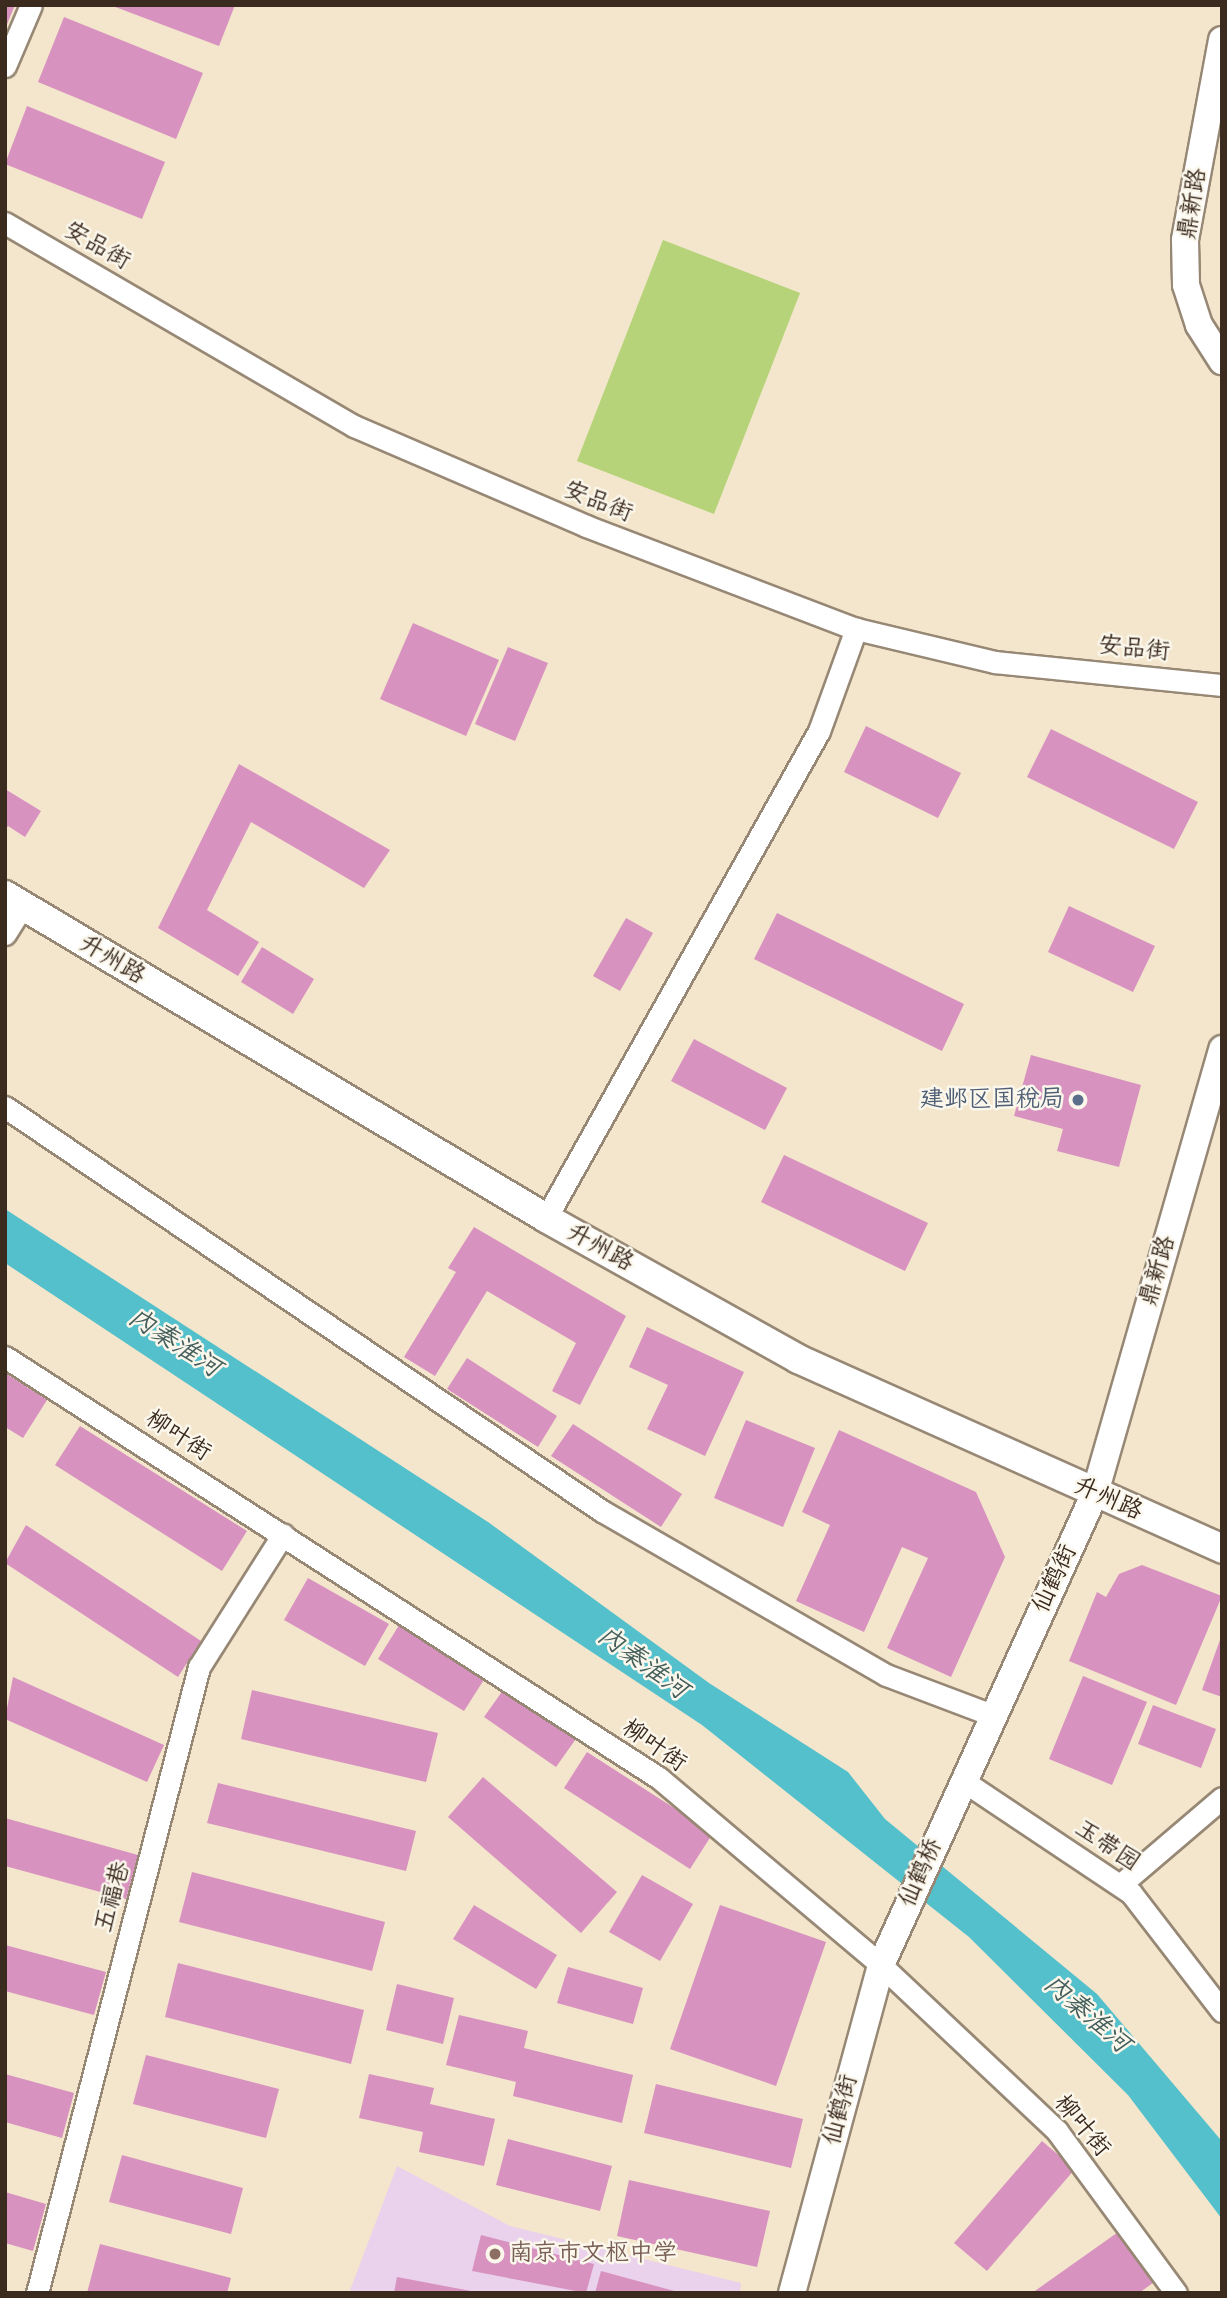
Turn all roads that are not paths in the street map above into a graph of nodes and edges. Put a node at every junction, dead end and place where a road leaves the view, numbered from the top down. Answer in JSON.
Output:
{"nodes":[{"id":1,"x":31,"y":5,"type":"edge"},
{"id":2,"x":1222,"y":40,"type":"edge"},
{"id":3,"x":5,"y":66,"type":"edge"},
{"id":4,"x":5,"y":223,"type":"edge"},
{"id":5,"x":1222,"y":362,"type":"edge"},
{"id":6,"x":856,"y":629,"type":"junction"},
{"id":7,"x":1222,"y":685,"type":"edge"},
{"id":8,"x":14,"y":901,"type":"edge"},
{"id":9,"x":5,"y":934,"type":"edge"},
{"id":10,"x":1222,"y":1049,"type":"edge"},
{"id":11,"x":5,"y":1107,"type":"edge"},
{"id":12,"x":546,"y":1218,"type":"junction"},
{"id":13,"x":5,"y":1357,"type":"edge"},
{"id":14,"x":1095,"y":1493,"type":"junction"},
{"id":15,"x":283,"y":1534,"type":"junction"},
{"id":16,"x":1222,"y":1549,"type":"edge"},
{"id":17,"x":992,"y":1715,"type":"junction"},
{"id":18,"x":965,"y":1782,"type":"junction"},
{"id":19,"x":1222,"y":1798,"type":"edge"},
{"id":20,"x":945,"y":1816,"type":"joint"},
{"id":21,"x":1119,"y":1885,"type":"junction"},
{"id":22,"x":896,"y":1929,"type":"joint"},
{"id":23,"x":881,"y":1965,"type":"junction"},
{"id":24,"x":1222,"y":2011,"type":"edge"},
{"id":25,"x":37,"y":2293,"type":"edge"},
{"id":26,"x":792,"y":2293,"type":"edge"},
{"id":27,"x":1176,"y":2293,"type":"edge"}],
"edges":[{"from":1,"to":3,"type":"street"},
{"from":2,"to":5,"type":"street","name":"鼎新路"},
{"from":4,"to":6,"type":"street","name":"安品街"},
{"from":6,"to":7,"type":"street","name":"安品街"},
{"from":6,"to":12,"type":"street"},
{"from":8,"to":9,"type":"street"},
{"from":8,"to":12,"type":"main road","name":"升州路"},
{"from":10,"to":14,"type":"street","name":"鼎新路"},
{"from":11,"to":17,"type":"street"},
{"from":12,"to":14,"type":"main road","name":"升州路"},
{"from":13,"to":15,"type":"street","name":"柳叶街"},
{"from":14,"to":16,"type":"main road","name":"升州路"},
{"from":14,"to":17,"type":"street","name":"仙鹤街"},
{"from":15,"to":23,"type":"street","name":"柳叶街"},
{"from":15,"to":25,"type":"street","name":"五福巷"},
{"from":17,"to":18,"type":"street","name":"仙鹤街"},
{"from":18,"to":20,"type":"street","name":"仙鹤街"},
{"from":18,"to":21,"type":"street","name":"玉带园"},
{"from":19,"to":21,"type":"street"},
{"from":20,"to":22,"type":"street","name":"仙鹤桥"},
{"from":21,"to":24,"type":"street","name":"玉带园"},
{"from":22,"to":23,"type":"street","name":"仙鹤街"},
{"from":23,"to":26,"type":"street","name":"仙鹤街"},
{"from":23,"to":27,"type":"street","name":"柳叶街"}]}
